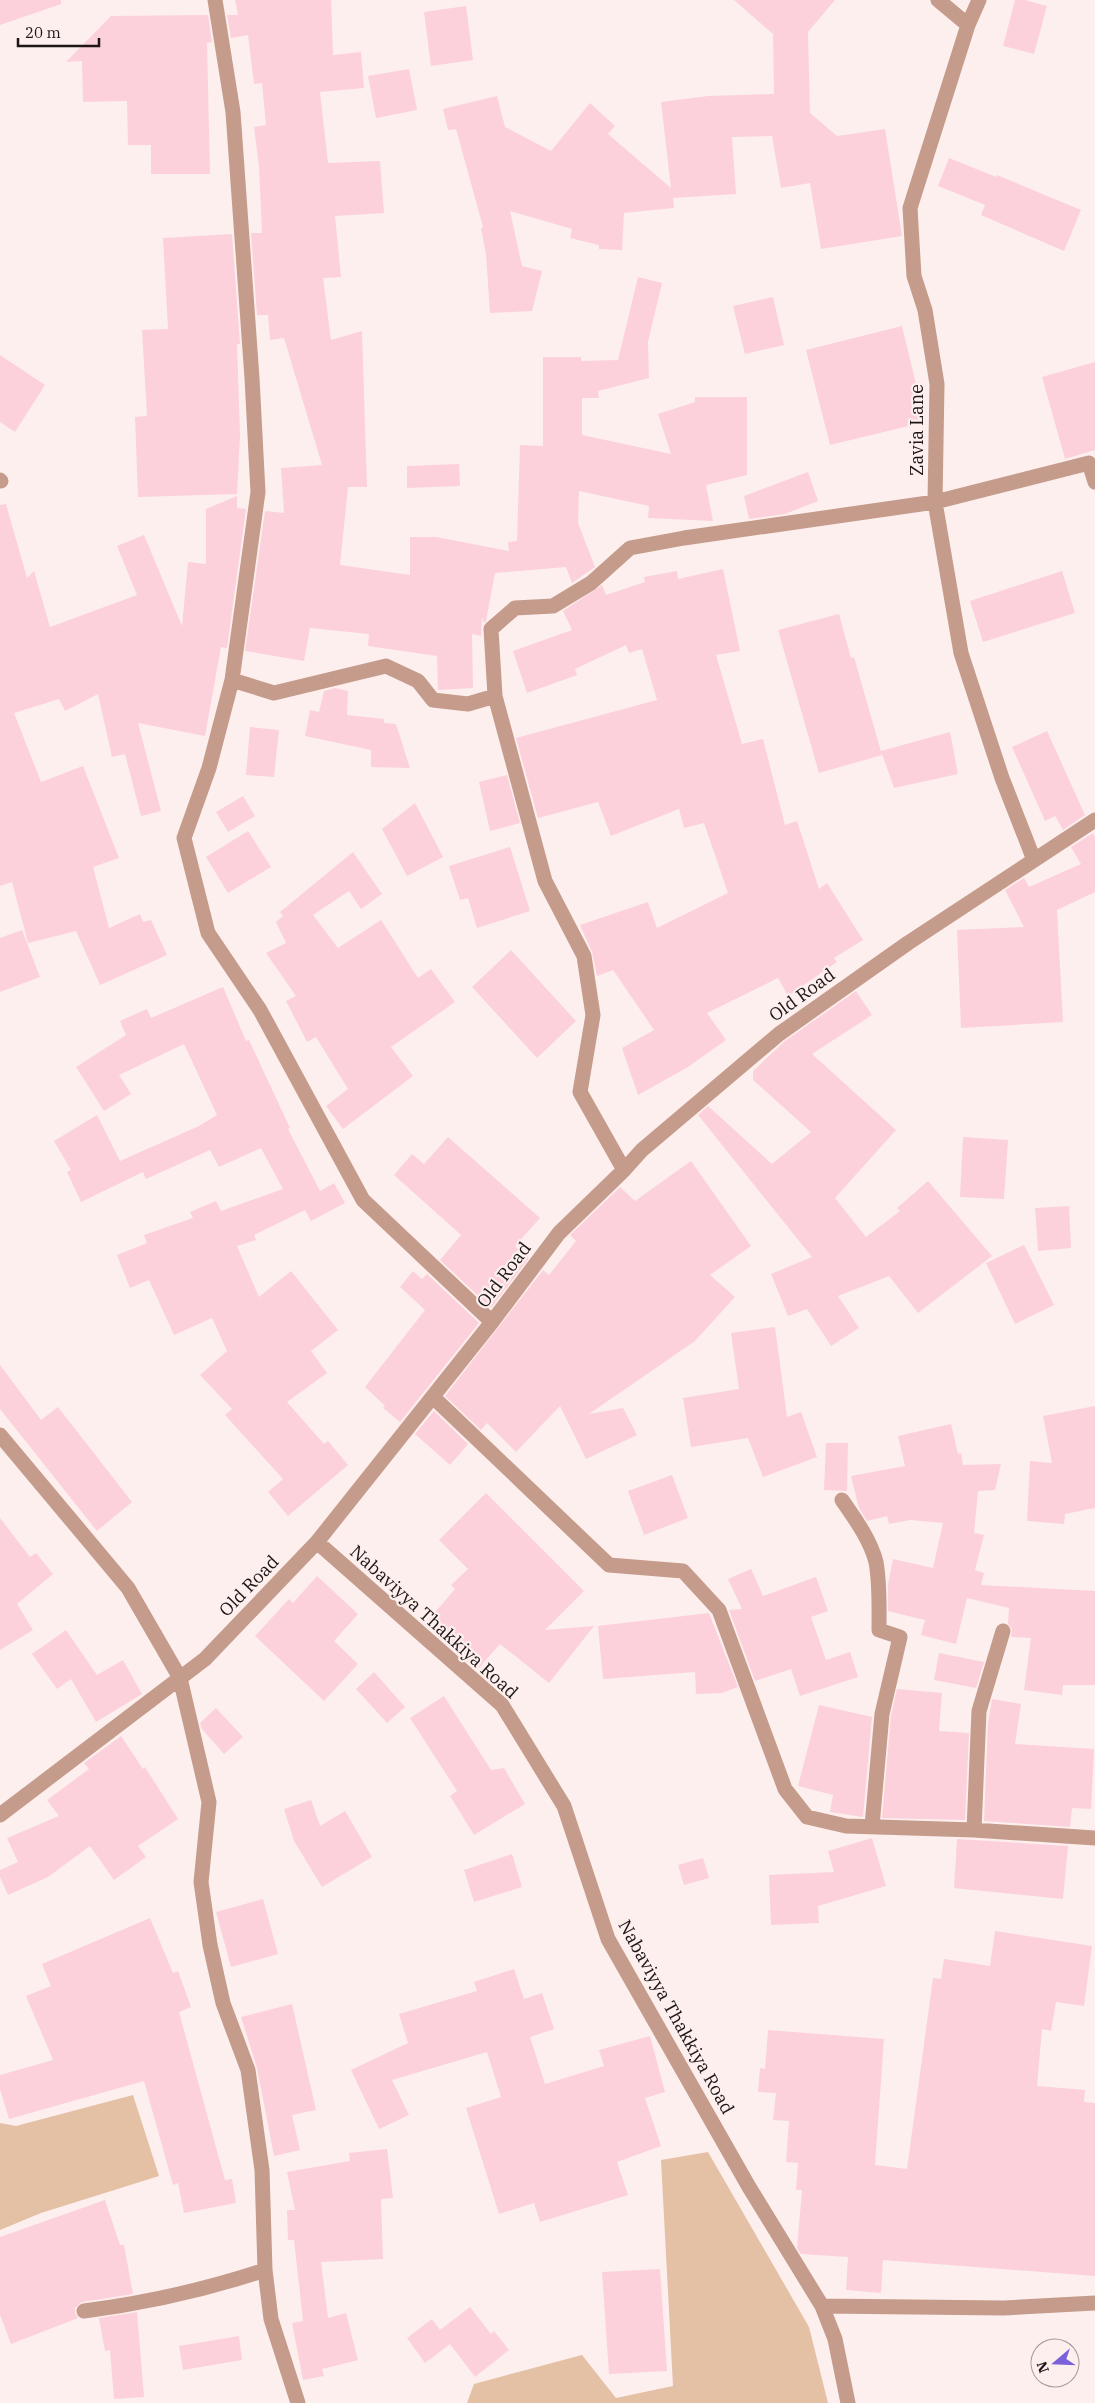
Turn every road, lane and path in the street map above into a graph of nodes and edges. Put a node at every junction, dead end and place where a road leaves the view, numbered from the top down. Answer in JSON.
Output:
{"nodes":[{"id":1,"x":214,"y":0,"type":"edge"},
{"id":2,"x":938,"y":0,"type":"edge"},
{"id":3,"x":979,"y":0,"type":"edge"},
{"id":4,"x":968,"y":24,"type":"junction"},
{"id":5,"x":1095,"y":482,"type":"edge"},
{"id":6,"x":935,"y":502,"type":"junction"},
{"id":7,"x":232,"y":680,"type":"junction"},
{"id":8,"x":495,"y":696,"type":"junction"},
{"id":9,"x":1095,"y":820,"type":"edge"},
{"id":10,"x":1034,"y":860,"type":"junction"},
{"id":11,"x":624,"y":1170,"type":"junction"},
{"id":12,"x":492,"y":1322,"type":"junction"},
{"id":13,"x":433,"y":1397,"type":"junction"},
{"id":14,"x":0,"y":1435,"type":"edge"},
{"id":15,"x":842,"y":1500,"type":"dead end"},
{"id":16,"x":317,"y":1542,"type":"junction"},
{"id":17,"x":1003,"y":1632,"type":"dead end"},
{"id":18,"x":180,"y":1678,"type":"junction"},
{"id":19,"x":0,"y":1815,"type":"edge"},
{"id":20,"x":872,"y":1826,"type":"junction"},
{"id":21,"x":974,"y":1830,"type":"junction"},
{"id":22,"x":1095,"y":1838,"type":"edge"},
{"id":23,"x":265,"y":2270,"type":"junction"},
{"id":24,"x":1095,"y":2303,"type":"edge"},
{"id":25,"x":822,"y":2306,"type":"junction"},
{"id":26,"x":84,"y":2312,"type":"dead end"},
{"id":27,"x":298,"y":2403,"type":"edge"},
{"id":28,"x":848,"y":2403,"type":"edge"}],
"edges":[{"from":1,"to":7,"type":"street"},
{"from":2,"to":4,"type":"street"},
{"from":3,"to":4,"type":"street","name":"Zavia Lane"},
{"from":4,"to":6,"type":"street","name":"Zavia Lane"},
{"from":5,"to":6,"type":"street"},
{"from":6,"to":8,"type":"street"},
{"from":6,"to":10,"type":"street","name":"Zavia Lane"},
{"from":7,"to":8,"type":"street"},
{"from":7,"to":12,"type":"street"},
{"from":8,"to":11,"type":"street"},
{"from":9,"to":10,"type":"street","name":"Old Road"},
{"from":10,"to":11,"type":"street","name":"Old Road"},
{"from":11,"to":12,"type":"street","name":"Old Road"},
{"from":12,"to":13,"type":"street","name":"Old Road"},
{"from":13,"to":16,"type":"street","name":"Old Road"},
{"from":13,"to":20,"type":"street"},
{"from":14,"to":18,"type":"street"},
{"from":15,"to":20,"type":"street"},
{"from":16,"to":18,"type":"street","name":"Old Road"},
{"from":16,"to":25,"type":"street","name":"Nabaviyya Thakkiya Road"},
{"from":17,"to":21,"type":"street"},
{"from":18,"to":19,"type":"street","name":"Old Road"},
{"from":18,"to":23,"type":"street"},
{"from":20,"to":21,"type":"street"},
{"from":21,"to":22,"type":"street"},
{"from":23,"to":26,"type":"street"},
{"from":23,"to":27,"type":"street"},
{"from":24,"to":25,"type":"street"},
{"from":25,"to":28,"type":"street","name":"Nabaviyya Thakkiya Road"}]}
